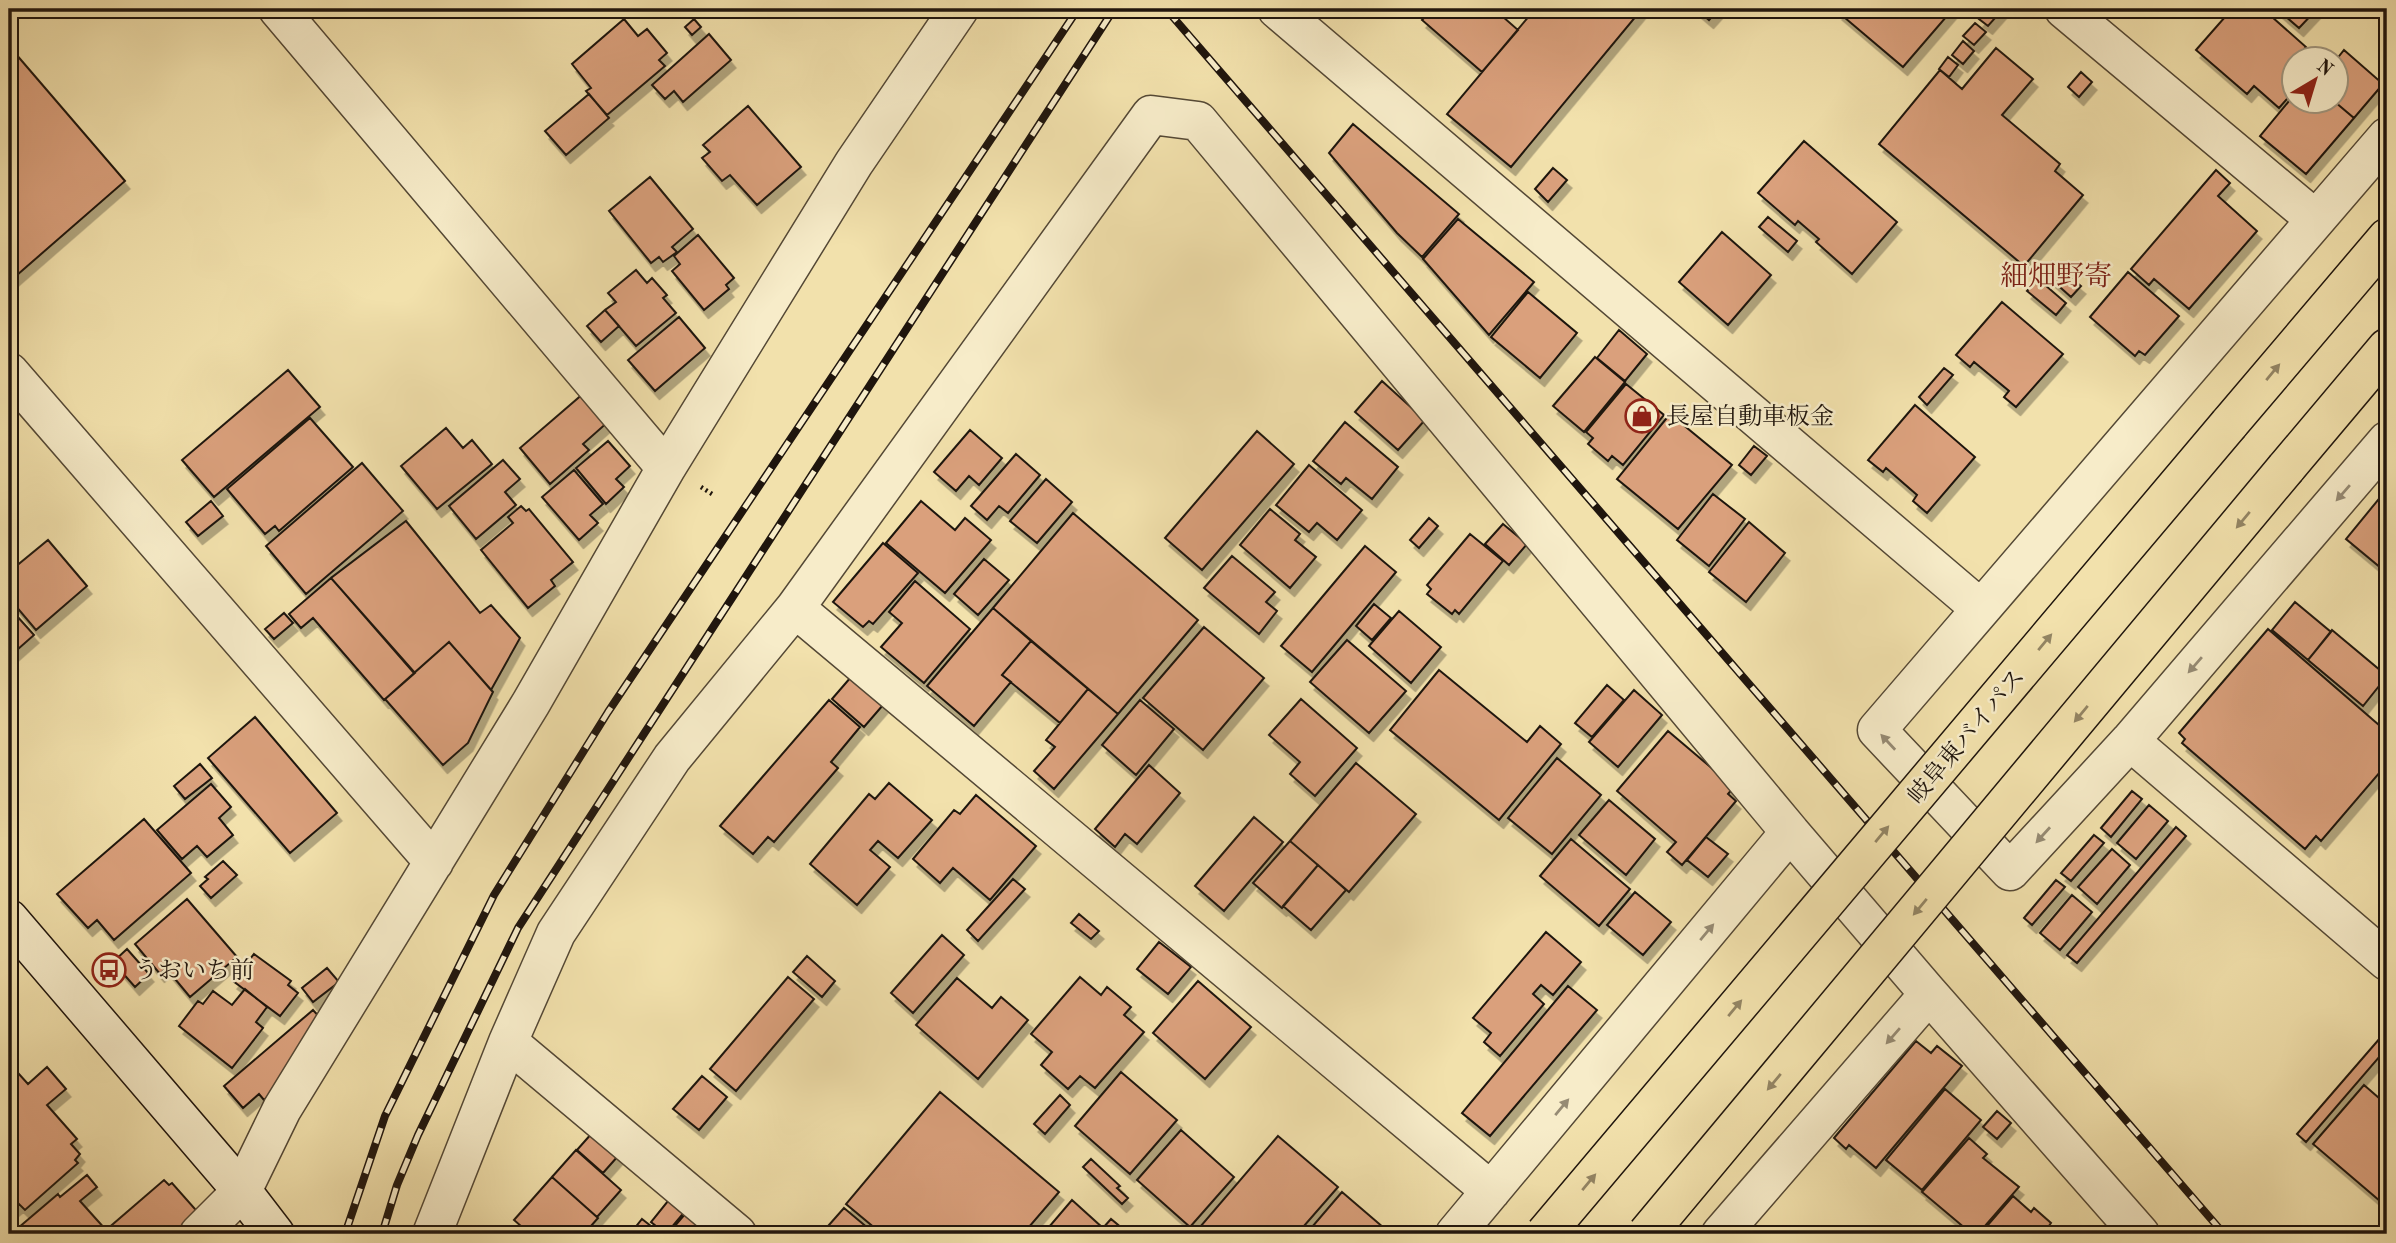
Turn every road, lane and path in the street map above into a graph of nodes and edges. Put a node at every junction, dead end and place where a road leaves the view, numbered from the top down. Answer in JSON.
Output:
{"nodes":[{"id":1,"x":278,"y":9,"type":"edge"},
{"id":2,"x":959,"y":9,"type":"edge"},
{"id":3,"x":1276,"y":9,"type":"edge"},
{"id":4,"x":2064,"y":9,"type":"edge"},
{"id":5,"x":2387,"y":136,"type":"edge"},
{"id":6,"x":2315,"y":219,"type":"junction"},
{"id":7,"x":2387,"y":238,"type":"edge"},
{"id":8,"x":2387,"y":348,"type":"edge"},
{"id":9,"x":9,"y":372,"type":"edge"},
{"id":10,"x":2387,"y":441,"type":"edge"},
{"id":11,"x":666,"y":468,"type":"junction"},
{"id":12,"x":795,"y":608,"type":"junction"},
{"id":13,"x":1981,"y":609,"type":"junction"},
{"id":14,"x":2130,"y":741,"type":"junction"},
{"id":15,"x":1790,"y":832,"type":"junction"},
{"id":16,"x":434,"y":862,"type":"junction"},
{"id":17,"x":9,"y":919,"type":"edge"},
{"id":18,"x":2387,"y":961,"type":"edge"},
{"id":19,"x":1929,"y":994,"type":"junction"},
{"id":20,"x":508,"y":1042,"type":"junction"},
{"id":21,"x":242,"y":1191,"type":"junction"},
{"id":22,"x":1492,"y":1191,"type":"junction"},
{"id":23,"x":199,"y":1234,"type":"edge"},
{"id":24,"x":275,"y":1234,"type":"edge"},
{"id":25,"x":432,"y":1234,"type":"edge"},
{"id":26,"x":737,"y":1234,"type":"edge"},
{"id":27,"x":1455,"y":1234,"type":"edge"},
{"id":28,"x":1545,"y":1234,"type":"edge"},
{"id":29,"x":1647,"y":1234,"type":"edge"},
{"id":30,"x":1721,"y":1234,"type":"edge"},
{"id":31,"x":2140,"y":1234,"type":"edge"}],
"edges":[{"from":1,"to":11,"type":"street"},
{"from":2,"to":11,"type":"street"},
{"from":3,"to":13,"type":"street"},
{"from":4,"to":6,"type":"street"},
{"from":5,"to":6,"type":"street"},
{"from":6,"to":13,"type":"street"},
{"from":28,"to":7,"type":"highway","name":"岐阜東バイパス","one_way":true,"bridge":true},
{"from":8,"to":29,"type":"highway","one_way":true,"bridge":true},
{"from":9,"to":16,"type":"street"},
{"from":10,"to":14,"type":"street","one_way":true},
{"from":11,"to":16,"type":"street"},
{"from":12,"to":15,"type":"street"},
{"from":12,"to":20,"type":"street"},
{"from":12,"to":22,"type":"street"},
{"from":14,"to":13,"type":"street","one_way":true},
{"from":14,"to":18,"type":"street"},
{"from":15,"to":19,"type":"street"},
{"from":22,"to":15,"type":"street","one_way":true},
{"from":16,"to":21,"type":"street"},
{"from":17,"to":21,"type":"street"},
{"from":19,"to":30,"type":"street","one_way":true},
{"from":19,"to":31,"type":"street"},
{"from":20,"to":25,"type":"street"},
{"from":20,"to":26,"type":"street"},
{"from":21,"to":23,"type":"street"},
{"from":21,"to":24,"type":"street"},
{"from":22,"to":27,"type":"street"}]}
